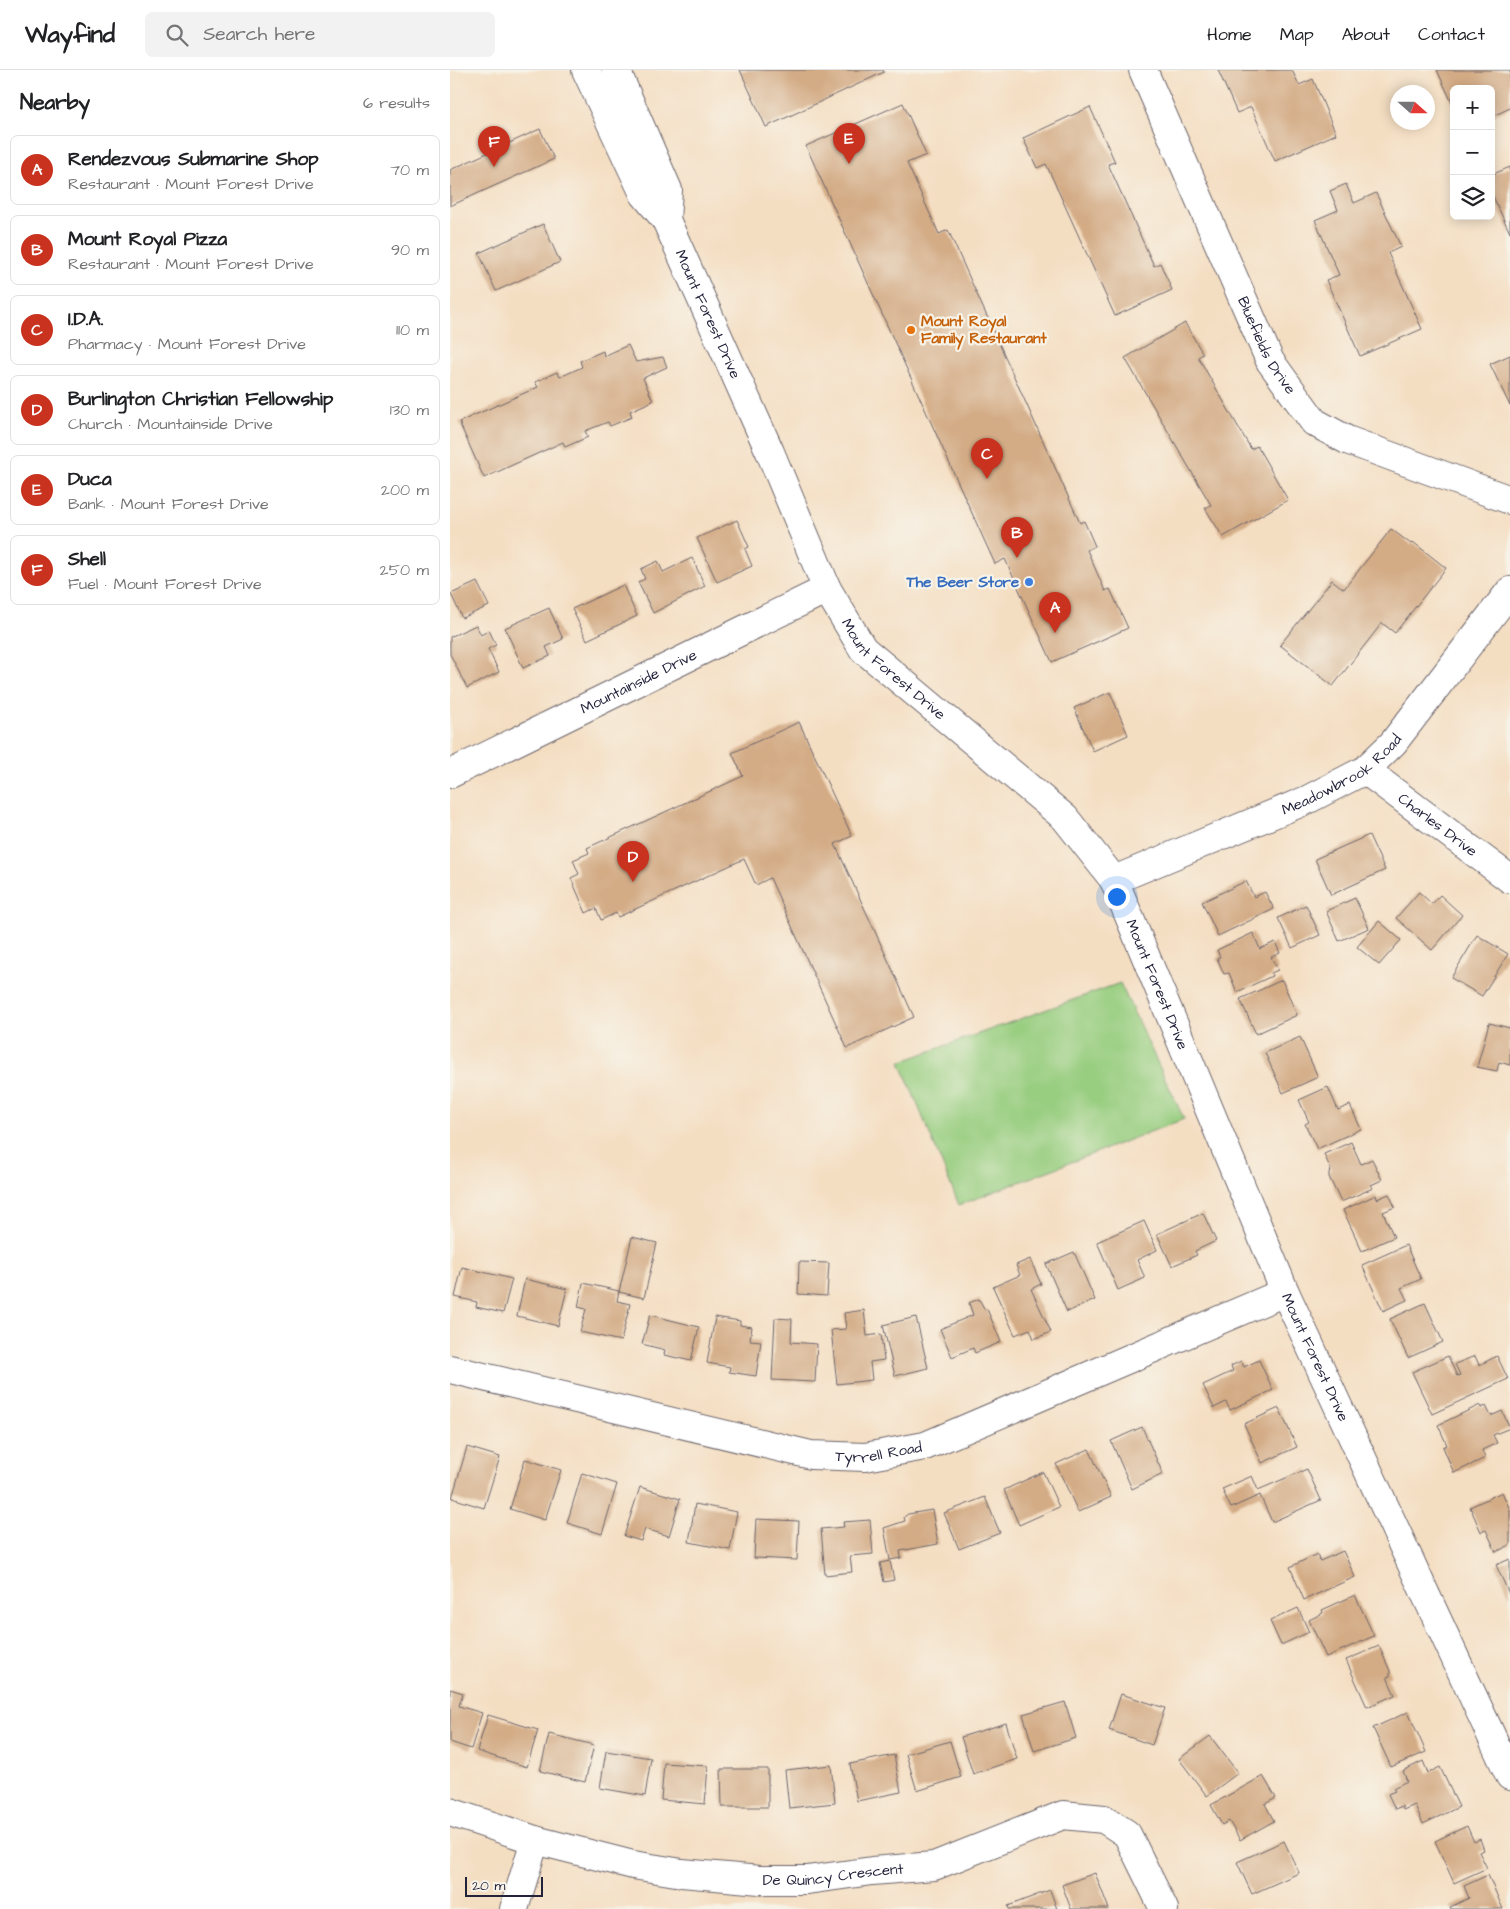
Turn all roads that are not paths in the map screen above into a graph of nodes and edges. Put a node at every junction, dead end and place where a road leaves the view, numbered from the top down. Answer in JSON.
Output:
{"nodes":[{"id":1,"x":586,"y":70,"type":"edge"},
{"id":2,"x":616,"y":70,"type":"edge"},
{"id":3,"x":1143,"y":70,"type":"edge"},
{"id":4,"x":666,"y":220,"type":"junction"},
{"id":5,"x":1510,"y":500,"type":"edge"},
{"id":6,"x":827,"y":589,"type":"junction"},
{"id":7,"x":1510,"y":591,"type":"edge"},
{"id":8,"x":1365,"y":770,"type":"junction"},
{"id":9,"x":450,"y":774,"type":"edge"},
{"id":10,"x":1510,"y":879,"type":"edge"},
{"id":11,"x":1114,"y":880,"type":"junction"},
{"id":12,"x":1285,"y":1292,"type":"junction"},
{"id":13,"x":450,"y":1369,"type":"edge"},
{"id":14,"x":1510,"y":1776,"type":"edge"},
{"id":15,"x":450,"y":1812,"type":"edge"},
{"id":16,"x":535,"y":1840,"type":"junction"},
{"id":17,"x":514,"y":1909,"type":"edge"},
{"id":18,"x":1164,"y":1909,"type":"edge"}],
"edges":[{"from":1,"to":4,"type":"street","name":"Mount Forest Drive"},
{"from":2,"to":4,"type":"street","name":"Mount Forest Drive"},
{"from":3,"to":5,"type":"street","name":"Bluefields Drive"},
{"from":4,"to":6,"type":"street","name":"Mount Forest Drive"},
{"from":6,"to":9,"type":"street","name":"Mountainside Drive"},
{"from":6,"to":11,"type":"street","name":"Mount Forest Drive"},
{"from":7,"to":8,"type":"street","name":"Meadowbrook Road"},
{"from":8,"to":10,"type":"street","name":"Charles Drive"},
{"from":8,"to":11,"type":"street","name":"Meadowbrook Road"},
{"from":11,"to":12,"type":"street","name":"Mount Forest Drive"},
{"from":12,"to":13,"type":"street","name":"Tyrrell Road"},
{"from":12,"to":14,"type":"street","name":"Mount Forest Drive"},
{"from":15,"to":16,"type":"street","name":"De Quincy Crescent"},
{"from":16,"to":17,"type":"street"},
{"from":16,"to":18,"type":"street","name":"De Quincy Crescent"}]}
